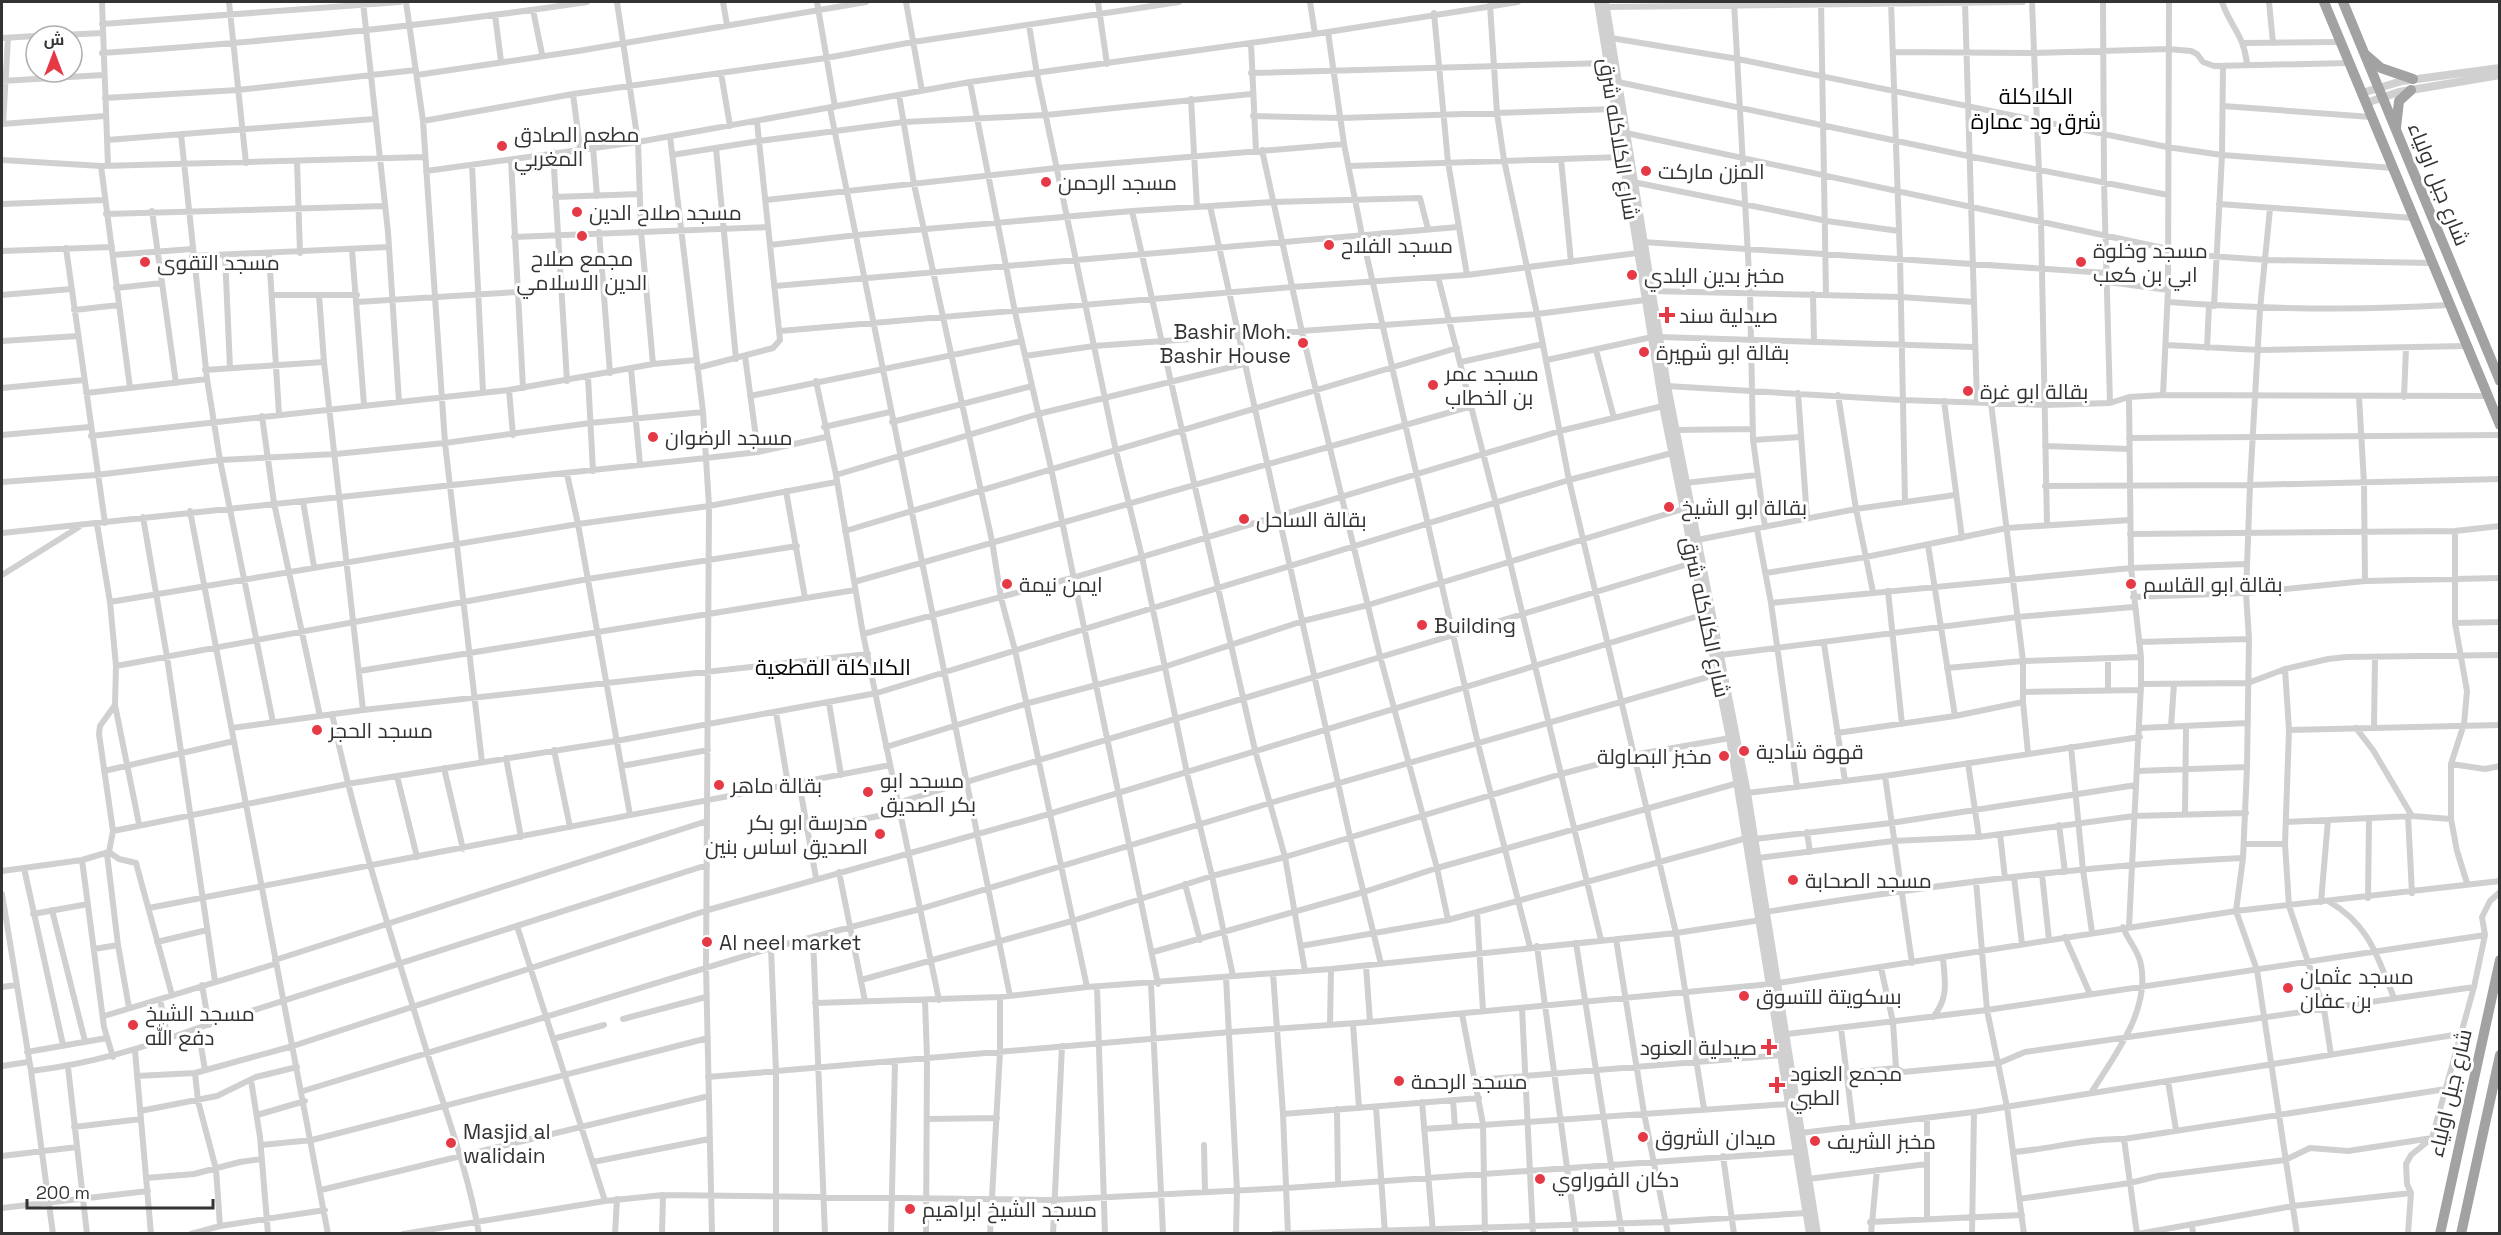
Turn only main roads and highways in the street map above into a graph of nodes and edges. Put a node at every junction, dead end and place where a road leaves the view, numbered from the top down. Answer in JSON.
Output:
{"nodes":[{"id":1,"x":2324,"y":2,"type":"edge"},
{"id":2,"x":2343,"y":2,"type":"edge"},
{"id":3,"x":2365,"y":54,"type":"junction"},
{"id":4,"x":2396,"y":131,"type":"junction"},
{"id":5,"x":2499,"y":381,"type":"edge"},
{"id":6,"x":2499,"y":425,"type":"edge"},
{"id":7,"x":2499,"y":960,"type":"edge"},
{"id":8,"x":2499,"y":1055,"type":"edge"},
{"id":9,"x":2494,"y":1109,"type":"edge"},
{"id":10,"x":2448,"y":1196,"type":"junction"},
{"id":11,"x":2469,"y":1200,"type":"junction"},
{"id":12,"x":2440,"y":1232,"type":"edge"},
{"id":13,"x":2459,"y":1233,"type":"edge"}],
"edges":[{"from":1,"to":6,"type":"highway","name":"شارع جبل اولياء"},
{"from":2,"to":3,"type":"highway","name":"شارع جبل اولياء"},
{"from":3,"to":4,"type":"highway","name":"شارع جبل اولياء"},
{"from":3,"to":4,"type":"highway"},
{"from":4,"to":5,"type":"highway","name":"شارع جبل اولياء"},
{"from":7,"to":10,"type":"highway","name":"شارع جبل اولياء"},
{"from":8,"to":9,"type":"highway","name":"شارع جبل اولياء"},
{"from":9,"to":11,"type":"highway","name":"شارع جبل اولياء"},
{"from":10,"to":11,"type":"highway"},
{"from":10,"to":12,"type":"highway","name":"شارع جبل اولياء"},
{"from":11,"to":13,"type":"highway","name":"شارع جبل اولياء"},
{"from":12,"to":13,"type":"highway"}]}
